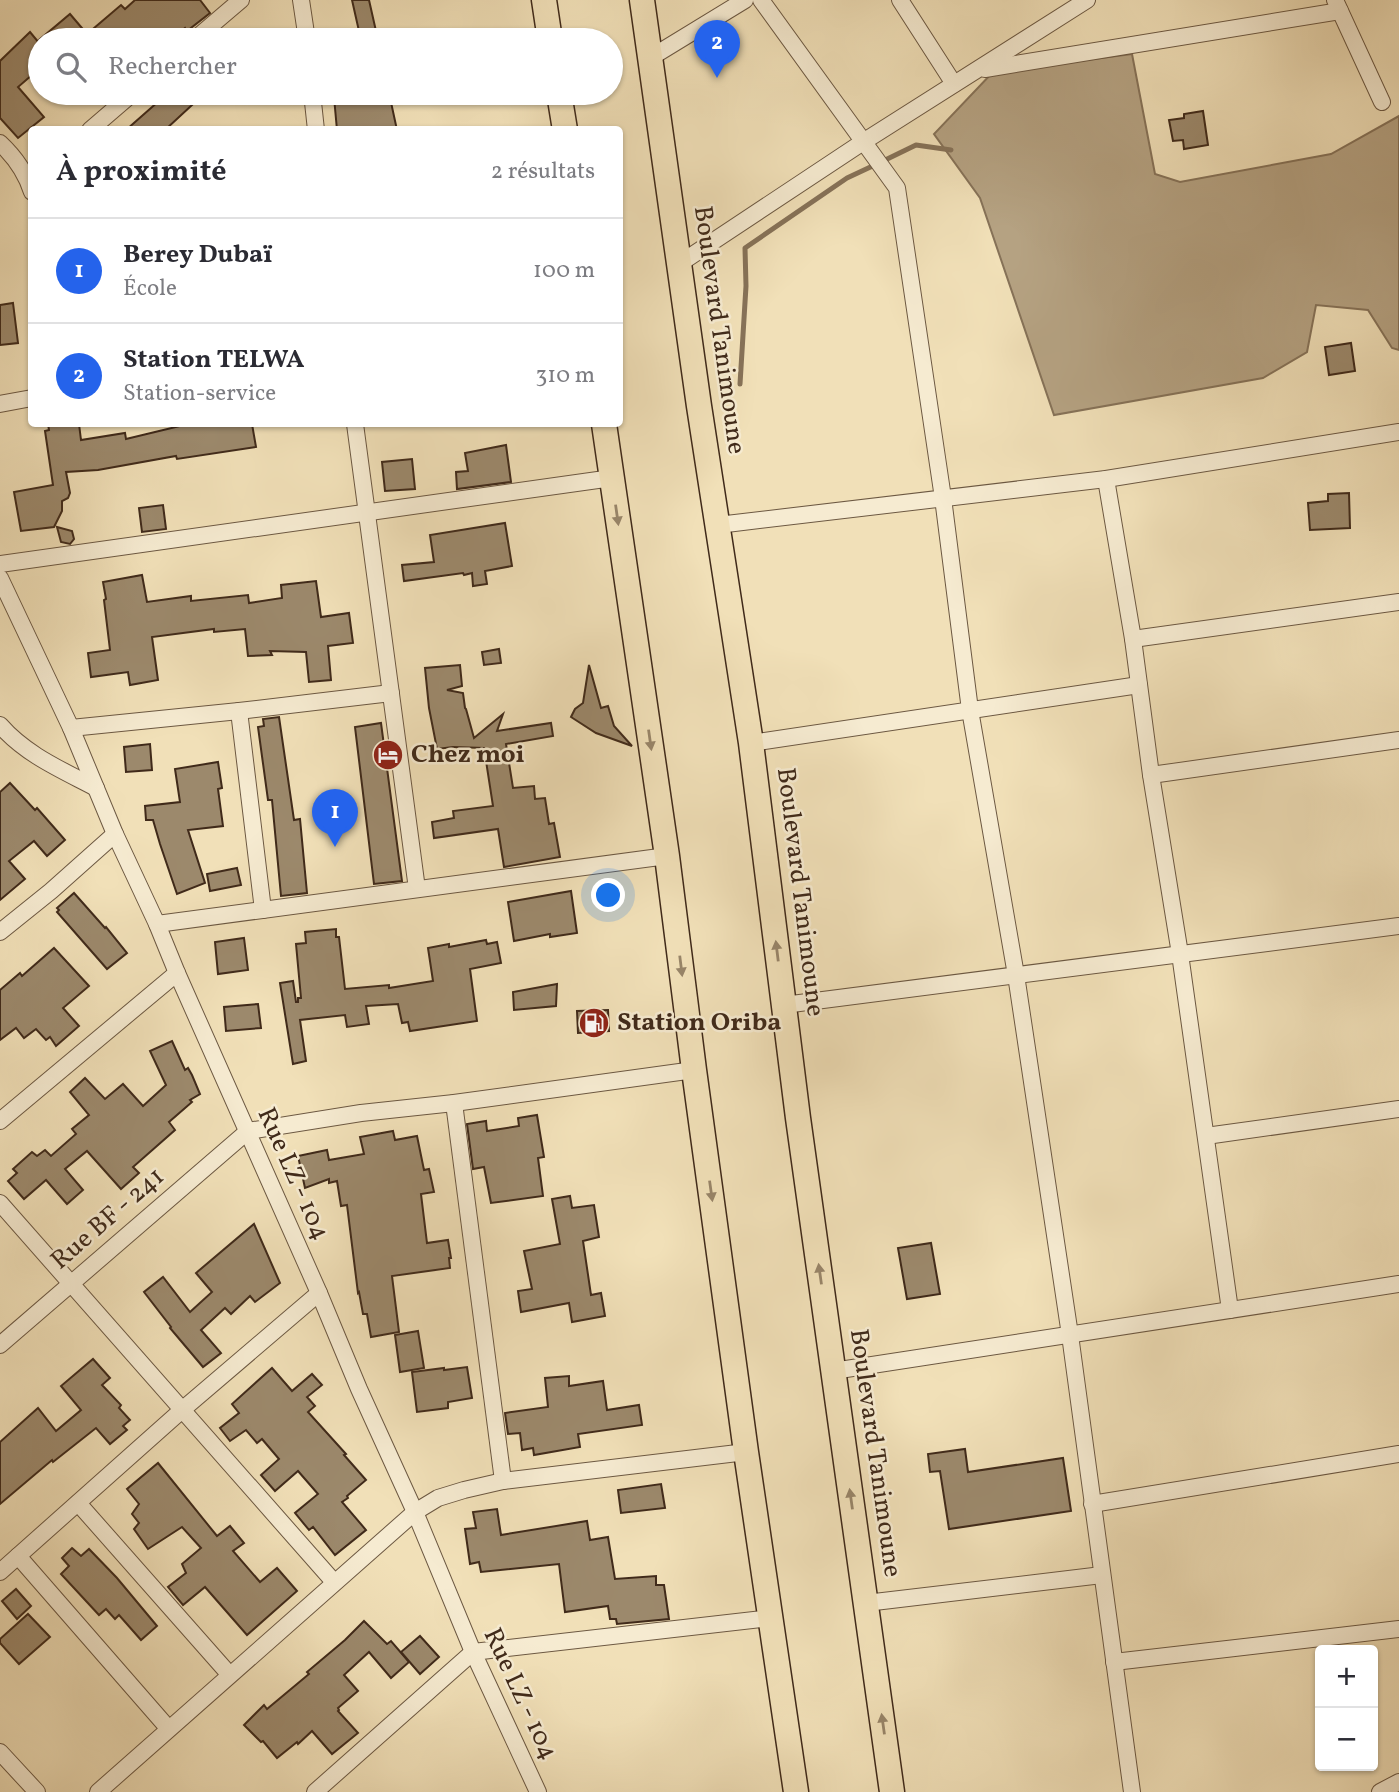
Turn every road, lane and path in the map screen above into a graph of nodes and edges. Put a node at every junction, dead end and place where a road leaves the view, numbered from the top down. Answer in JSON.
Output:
{"nodes":[{"id":1,"x":241,"y":0,"type":"edge"},
{"id":2,"x":301,"y":0,"type":"edge"},
{"id":3,"x":544,"y":0,"type":"edge"},
{"id":4,"x":642,"y":0,"type":"edge"},
{"id":5,"x":746,"y":0,"type":"edge"},
{"id":6,"x":761,"y":0,"type":"edge"},
{"id":7,"x":900,"y":0,"type":"edge"},
{"id":8,"x":1087,"y":0,"type":"edge"},
{"id":9,"x":1338,"y":6,"type":"edge"},
{"id":10,"x":208,"y":28,"type":"edge"},
{"id":11,"x":305,"y":28,"type":"edge"},
{"id":12,"x":548,"y":28,"type":"edge"},
{"id":13,"x":650,"y":58,"type":"junction"},
{"id":14,"x":976,"y":71,"type":"junction"},
{"id":15,"x":954,"y":84,"type":"junction"},
{"id":16,"x":1382,"y":102,"type":"dead end"},
{"id":17,"x":119,"y":105,"type":"edge"},
{"id":18,"x":313,"y":105,"type":"edge"},
{"id":19,"x":561,"y":105,"type":"edge"},
{"id":20,"x":95,"y":126,"type":"edge"},
{"id":21,"x":316,"y":126,"type":"edge"},
{"id":22,"x":564,"y":126,"type":"edge"},
{"id":23,"x":863,"y":142,"type":"junction"},
{"id":24,"x":0,"y":143,"type":"edge"},
{"id":25,"x":28,"y":180,"type":"edge"},
{"id":26,"x":679,"y":264,"type":"junction"},
{"id":27,"x":28,"y":399,"type":"edge"},
{"id":28,"x":0,"y":404,"type":"edge"},
{"id":29,"x":355,"y":427,"type":"edge"},
{"id":30,"x":604,"y":427,"type":"edge"},
{"id":31,"x":1399,"y":432,"type":"edge"},
{"id":32,"x":612,"y":478,"type":"junction"},
{"id":33,"x":1107,"y":479,"type":"junction"},
{"id":34,"x":943,"y":498,"type":"junction"},
{"id":35,"x":367,"y":513,"type":"junction"},
{"id":36,"x":718,"y":525,"type":"junction"},
{"id":37,"x":0,"y":564,"type":"edge"},
{"id":38,"x":0,"y":579,"type":"edge"},
{"id":39,"x":1399,"y":602,"type":"edge"},
{"id":40,"x":1133,"y":639,"type":"junction"},
{"id":41,"x":1139,"y":685,"type":"junction"},
{"id":42,"x":391,"y":693,"type":"junction"},
{"id":43,"x":970,"y":710,"type":"junction"},
{"id":44,"x":239,"y":711,"type":"junction"},
{"id":45,"x":0,"y":726,"type":"edge"},
{"id":46,"x":71,"y":728,"type":"junction"},
{"id":47,"x":1399,"y":740,"type":"edge"},
{"id":48,"x":751,"y":743,"type":"junction"},
{"id":49,"x":1151,"y":775,"type":"junction"},
{"id":50,"x":96,"y":788,"type":"junction"},
{"id":51,"x":115,"y":834,"type":"junction"},
{"id":52,"x":667,"y":856,"type":"junction"},
{"id":53,"x":417,"y":889,"type":"junction"},
{"id":54,"x":263,"y":910,"type":"junction"},
{"id":55,"x":157,"y":924,"type":"junction"},
{"id":56,"x":1399,"y":926,"type":"edge"},
{"id":57,"x":0,"y":933,"type":"edge"},
{"id":58,"x":1180,"y":954,"type":"junction"},
{"id":59,"x":177,"y":973,"type":"junction"},
{"id":60,"x":1016,"y":975,"type":"junction"},
{"id":61,"x":784,"y":1004,"type":"junction"},
{"id":62,"x":694,"y":1070,"type":"junction"},
{"id":63,"x":454,"y":1102,"type":"junction"},
{"id":64,"x":1399,"y":1109,"type":"edge"},
{"id":65,"x":0,"y":1121,"type":"edge"},
{"id":66,"x":248,"y":1131,"type":"junction"},
{"id":67,"x":1206,"y":1136,"type":"junction"},
{"id":68,"x":0,"y":1203,"type":"edge"},
{"id":69,"x":71,"y":1283,"type":"junction"},
{"id":70,"x":1399,"y":1284,"type":"edge"},
{"id":71,"x":319,"y":1293,"type":"junction"},
{"id":72,"x":1230,"y":1310,"type":"junction"},
{"id":73,"x":1070,"y":1335,"type":"junction"},
{"id":74,"x":0,"y":1345,"type":"edge"},
{"id":75,"x":833,"y":1371,"type":"junction"},
{"id":76,"x":182,"y":1410,"type":"junction"},
{"id":77,"x":746,"y":1452,"type":"junction"},
{"id":78,"x":1399,"y":1454,"type":"edge"},
{"id":79,"x":503,"y":1481,"type":"junction"},
{"id":80,"x":78,"y":1503,"type":"junction"},
{"id":81,"x":1092,"y":1504,"type":"junction"},
{"id":82,"x":415,"y":1511,"type":"junction"},
{"id":83,"x":18,"y":1556,"type":"junction"},
{"id":84,"x":0,"y":1572,"type":"edge"},
{"id":85,"x":1102,"y":1575,"type":"junction"},
{"id":86,"x":334,"y":1582,"type":"junction"},
{"id":87,"x":866,"y":1603,"type":"junction"},
{"id":88,"x":771,"y":1618,"type":"junction"},
{"id":89,"x":1399,"y":1629,"type":"edge"},
{"id":90,"x":473,"y":1652,"type":"junction"},
{"id":91,"x":1114,"y":1662,"type":"junction"},
{"id":92,"x":229,"y":1674,"type":"junction"},
{"id":93,"x":168,"y":1728,"type":"junction"},
{"id":94,"x":0,"y":1752,"type":"edge"},
{"id":95,"x":1399,"y":1782,"type":"edge"},
{"id":96,"x":535,"y":1790,"type":"edge"},
{"id":97,"x":37,"y":1792,"type":"edge"},
{"id":98,"x":98,"y":1792,"type":"edge"},
{"id":99,"x":315,"y":1792,"type":"edge"},
{"id":100,"x":796,"y":1792,"type":"edge"},
{"id":101,"x":892,"y":1792,"type":"edge"},
{"id":102,"x":1132,"y":1792,"type":"edge"},
{"id":103,"x":1380,"y":1792,"type":"edge"}],
"edges":[{"from":1,"to":10,"type":"street"},
{"from":2,"to":11,"type":"street"},
{"from":3,"to":12,"type":"main road"},
{"from":4,"to":13,"type":"main road","name":"Boulevard Tanimoune"},
{"from":5,"to":13,"type":"street"},
{"from":6,"to":23,"type":"street"},
{"from":7,"to":15,"type":"street"},
{"from":8,"to":14,"type":"street"},
{"from":9,"to":14,"type":"street"},
{"from":9,"to":16,"type":"street"},
{"from":13,"to":26,"type":"main road","name":"Boulevard Tanimoune"},
{"from":14,"to":15,"type":"street"},
{"from":15,"to":23,"type":"street"},
{"from":17,"to":20,"type":"street"},
{"from":18,"to":21,"type":"street"},
{"from":19,"to":22,"type":"main road"},
{"from":23,"to":26,"type":"street"},
{"from":23,"to":34,"type":"street"},
{"from":24,"to":25,"type":"street"},
{"from":26,"to":36,"type":"main road","name":"Boulevard Tanimoune"},
{"from":27,"to":28,"type":"street"},
{"from":29,"to":35,"type":"street"},
{"from":30,"to":32,"type":"main road"},
{"from":31,"to":33,"type":"street"},
{"from":32,"to":35,"type":"street"},
{"from":32,"to":52,"type":"main road","one_way":true},
{"from":33,"to":34,"type":"street"},
{"from":33,"to":40,"type":"street"},
{"from":34,"to":36,"type":"street"},
{"from":34,"to":43,"type":"street"},
{"from":35,"to":37,"type":"street"},
{"from":35,"to":42,"type":"street"},
{"from":36,"to":48,"type":"main road","name":"Boulevard Tanimoune"},
{"from":38,"to":46,"type":"street","name":"Rue LZ - 104"},
{"from":39,"to":40,"type":"street"},
{"from":40,"to":41,"type":"street"},
{"from":41,"to":43,"type":"street"},
{"from":41,"to":49,"type":"street"},
{"from":42,"to":44,"type":"street"},
{"from":42,"to":53,"type":"street"},
{"from":43,"to":48,"type":"street"},
{"from":43,"to":60,"type":"street"},
{"from":44,"to":46,"type":"street"},
{"from":44,"to":54,"type":"street"},
{"from":45,"to":50,"type":"street"},
{"from":46,"to":50,"type":"street","name":"Rue LZ - 104"},
{"from":47,"to":49,"type":"street"},
{"from":61,"to":48,"type":"main road","name":"Boulevard Tanimoune","one_way":true},
{"from":49,"to":58,"type":"street"},
{"from":50,"to":51,"type":"street","name":"Rue LZ - 104"},
{"from":51,"to":55,"type":"street","name":"Rue LZ - 104"},
{"from":51,"to":57,"type":"street"},
{"from":52,"to":53,"type":"street"},
{"from":52,"to":62,"type":"main road","one_way":true},
{"from":53,"to":54,"type":"street"},
{"from":54,"to":55,"type":"street"},
{"from":55,"to":59,"type":"street","name":"Rue LZ - 104"},
{"from":56,"to":58,"type":"street"},
{"from":58,"to":60,"type":"street"},
{"from":58,"to":67,"type":"street"},
{"from":59,"to":65,"type":"street"},
{"from":59,"to":66,"type":"street","name":"Rue LZ - 104"},
{"from":60,"to":61,"type":"street"},
{"from":60,"to":73,"type":"street"},
{"from":75,"to":61,"type":"main road","name":"Boulevard Tanimoune","one_way":true},
{"from":62,"to":63,"type":"street"},
{"from":62,"to":77,"type":"main road","one_way":true},
{"from":63,"to":66,"type":"street"},
{"from":63,"to":79,"type":"street"},
{"from":64,"to":67,"type":"street"},
{"from":66,"to":69,"type":"street","name":"Rue BF - 241"},
{"from":66,"to":71,"type":"street","name":"Rue LZ - 104"},
{"from":67,"to":72,"type":"street"},
{"from":68,"to":69,"type":"street"},
{"from":69,"to":74,"type":"street","name":"Rue BF - 241"},
{"from":69,"to":76,"type":"street"},
{"from":70,"to":72,"type":"street"},
{"from":71,"to":76,"type":"street"},
{"from":71,"to":82,"type":"street","name":"Rue LZ - 104"},
{"from":72,"to":73,"type":"street"},
{"from":73,"to":75,"type":"street"},
{"from":73,"to":81,"type":"street"},
{"from":87,"to":75,"type":"main road","name":"Boulevard Tanimoune","one_way":true},
{"from":76,"to":80,"type":"street"},
{"from":76,"to":86,"type":"street"},
{"from":77,"to":79,"type":"street"},
{"from":77,"to":88,"type":"main road"},
{"from":78,"to":81,"type":"street"},
{"from":79,"to":82,"type":"street"},
{"from":80,"to":83,"type":"street"},
{"from":80,"to":92,"type":"street"},
{"from":81,"to":85,"type":"street"},
{"from":82,"to":86,"type":"street"},
{"from":82,"to":90,"type":"street","name":"Rue LZ - 104"},
{"from":83,"to":84,"type":"street"},
{"from":83,"to":93,"type":"street"},
{"from":85,"to":87,"type":"street"},
{"from":85,"to":91,"type":"street"},
{"from":86,"to":92,"type":"street"},
{"from":101,"to":87,"type":"main road","name":"Boulevard Tanimoune","one_way":true},
{"from":88,"to":90,"type":"street"},
{"from":88,"to":100,"type":"main road"},
{"from":89,"to":91,"type":"street"},
{"from":90,"to":96,"type":"street","name":"Rue LZ - 104"},
{"from":90,"to":99,"type":"street"},
{"from":91,"to":102,"type":"street"},
{"from":92,"to":93,"type":"street"},
{"from":93,"to":98,"type":"street"},
{"from":94,"to":97,"type":"street"},
{"from":95,"to":103,"type":"street"}]}
